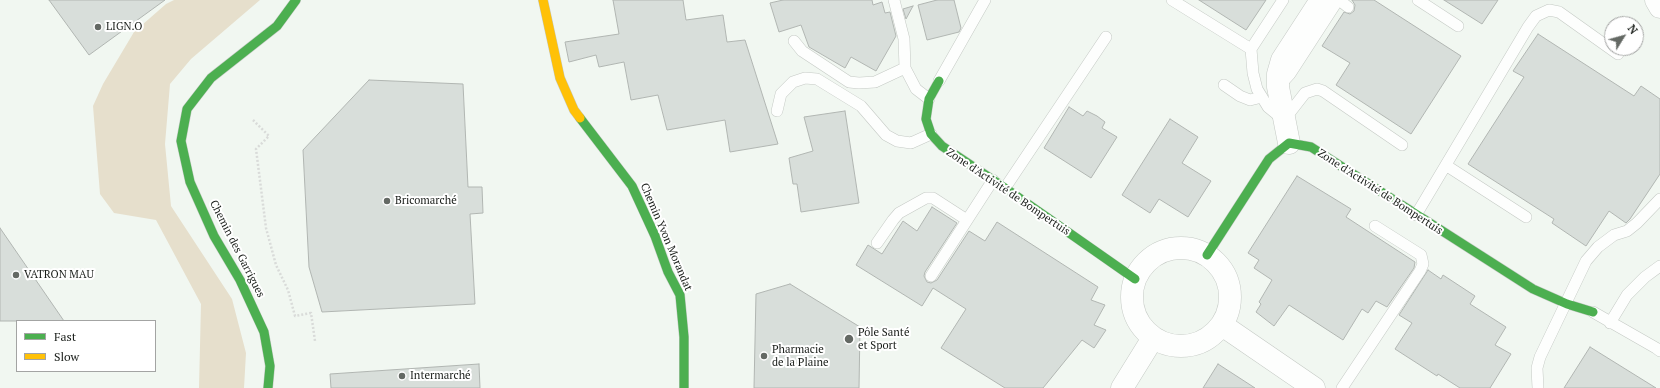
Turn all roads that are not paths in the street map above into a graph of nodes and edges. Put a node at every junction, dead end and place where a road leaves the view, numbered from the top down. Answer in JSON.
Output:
{"nodes":[{"id":1,"x":296,"y":0,"type":"edge"},
{"id":2,"x":543,"y":0,"type":"edge"},
{"id":3,"x":894,"y":0,"type":"edge"},
{"id":4,"x":985,"y":0,"type":"edge"},
{"id":5,"x":1172,"y":0,"type":"edge"},
{"id":6,"x":1283,"y":0,"type":"edge"},
{"id":7,"x":1321,"y":0,"type":"edge"},
{"id":8,"x":1418,"y":0,"type":"edge"},
{"id":9,"x":1656,"y":0,"type":"edge"},
{"id":10,"x":1341,"y":2,"type":"edge"},
{"id":11,"x":1660,"y":7,"type":"edge"},
{"id":12,"x":1458,"y":26,"type":"dead end"},
{"id":13,"x":1106,"y":37,"type":"dead end"},
{"id":14,"x":794,"y":41,"type":"dead end"},
{"id":15,"x":1604,"y":44,"type":"edge"},
{"id":16,"x":1250,"y":49,"type":"junction"},
{"id":17,"x":905,"y":68,"type":"junction"},
{"id":18,"x":939,"y":81,"type":"joint"},
{"id":19,"x":1224,"y":85,"type":"dead end"},
{"id":20,"x":1270,"y":92,"type":"junction"},
{"id":21,"x":929,"y":99,"type":"junction"},
{"id":22,"x":777,"y":111,"type":"dead end"},
{"id":23,"x":1284,"y":120,"type":"junction"},
{"id":24,"x":931,"y":134,"type":"junction"},
{"id":25,"x":1289,"y":143,"type":"junction"},
{"id":26,"x":1402,"y":145,"type":"dead end"},
{"id":27,"x":1447,"y":166,"type":"junction"},
{"id":28,"x":993,"y":180,"type":"junction"},
{"id":29,"x":1005,"y":188,"type":"junction"},
{"id":30,"x":1660,"y":199,"type":"edge"},
{"id":31,"x":1416,"y":215,"type":"junction"},
{"id":32,"x":1526,"y":217,"type":"dead end"},
{"id":33,"x":967,"y":220,"type":"junction"},
{"id":34,"x":1375,"y":226,"type":"dead end"},
{"id":35,"x":877,"y":243,"type":"dead end"},
{"id":36,"x":1207,"y":255,"type":"junction"},
{"id":37,"x":1660,"y":266,"type":"edge"},
{"id":38,"x":931,"y":276,"type":"dead end"},
{"id":39,"x":1135,"y":279,"type":"junction"},
{"id":40,"x":1567,"y":304,"type":"junction"},
{"id":41,"x":1593,"y":312,"type":"joint"},
{"id":42,"x":1610,"y":322,"type":"junction"},
{"id":43,"x":1222,"y":325,"type":"junction"},
{"id":44,"x":1153,"y":338,"type":"junction"},
{"id":45,"x":1660,"y":351,"type":"edge"},
{"id":46,"x":268,"y":388,"type":"edge"},
{"id":47,"x":684,"y":388,"type":"edge"},
{"id":48,"x":1122,"y":388,"type":"edge"},
{"id":49,"x":1314,"y":388,"type":"edge"},
{"id":50,"x":1342,"y":388,"type":"edge"},
{"id":51,"x":1538,"y":388,"type":"edge"}],
"edges":[{"from":1,"to":46,"type":"street","name":"Chemin des Garrigues"},
{"from":2,"to":47,"type":"street","name":"Chemin Yvon Morandat"},
{"from":3,"to":17,"type":"lane"},
{"from":4,"to":18,"type":"lane"},
{"from":5,"to":16,"type":"lane"},
{"from":6,"to":16,"type":"lane"},
{"from":7,"to":20,"type":"street"},
{"from":8,"to":12,"type":"lane"},
{"from":9,"to":11,"type":"street"},
{"from":10,"to":20,"type":"lane"},
{"from":13,"to":29,"type":"lane"},
{"from":14,"to":17,"type":"lane"},
{"from":15,"to":27,"type":"lane"},
{"from":16,"to":20,"type":"lane"},
{"from":17,"to":21,"type":"lane"},
{"from":18,"to":21,"type":"street"},
{"from":19,"to":20,"type":"lane"},
{"from":20,"to":23,"type":"street"},
{"from":21,"to":24,"type":"street"},
{"from":22,"to":24,"type":"lane"},
{"from":23,"to":25,"type":"street"},
{"from":23,"to":26,"type":"lane"},
{"from":24,"to":28,"type":"street","name":"Zone d'Activité de Bompertuis"},
{"from":25,"to":31,"type":"street","name":"Zone d'Activité de Bompertuis"},
{"from":25,"to":36,"type":"street"},
{"from":27,"to":31,"type":"lane"},
{"from":27,"to":32,"type":"lane"},
{"from":28,"to":29,"type":"street","name":"Zone d'Activité de Bompertuis"},
{"from":28,"to":33,"type":"lane"},
{"from":29,"to":39,"type":"street","name":"Zone d'Activité de Bompertuis"},
{"from":30,"to":40,"type":"lane"},
{"from":31,"to":40,"type":"street","name":"Zone d'Activité de Bompertuis"},
{"from":33,"to":35,"type":"lane"},
{"from":33,"to":38,"type":"lane"},
{"from":34,"to":50,"type":"lane"},
{"from":36,"to":39,"type":"street"},
{"from":36,"to":43,"type":"street"},
{"from":37,"to":42,"type":"lane"},
{"from":39,"to":44,"type":"street"},
{"from":40,"to":41,"type":"street","name":"Zone d'Activité de Bompertuis"},
{"from":40,"to":51,"type":"lane"},
{"from":41,"to":42,"type":"lane"},
{"from":42,"to":45,"type":"lane"},
{"from":43,"to":44,"type":"street"},
{"from":43,"to":49,"type":"street"},
{"from":44,"to":48,"type":"street"}]}
